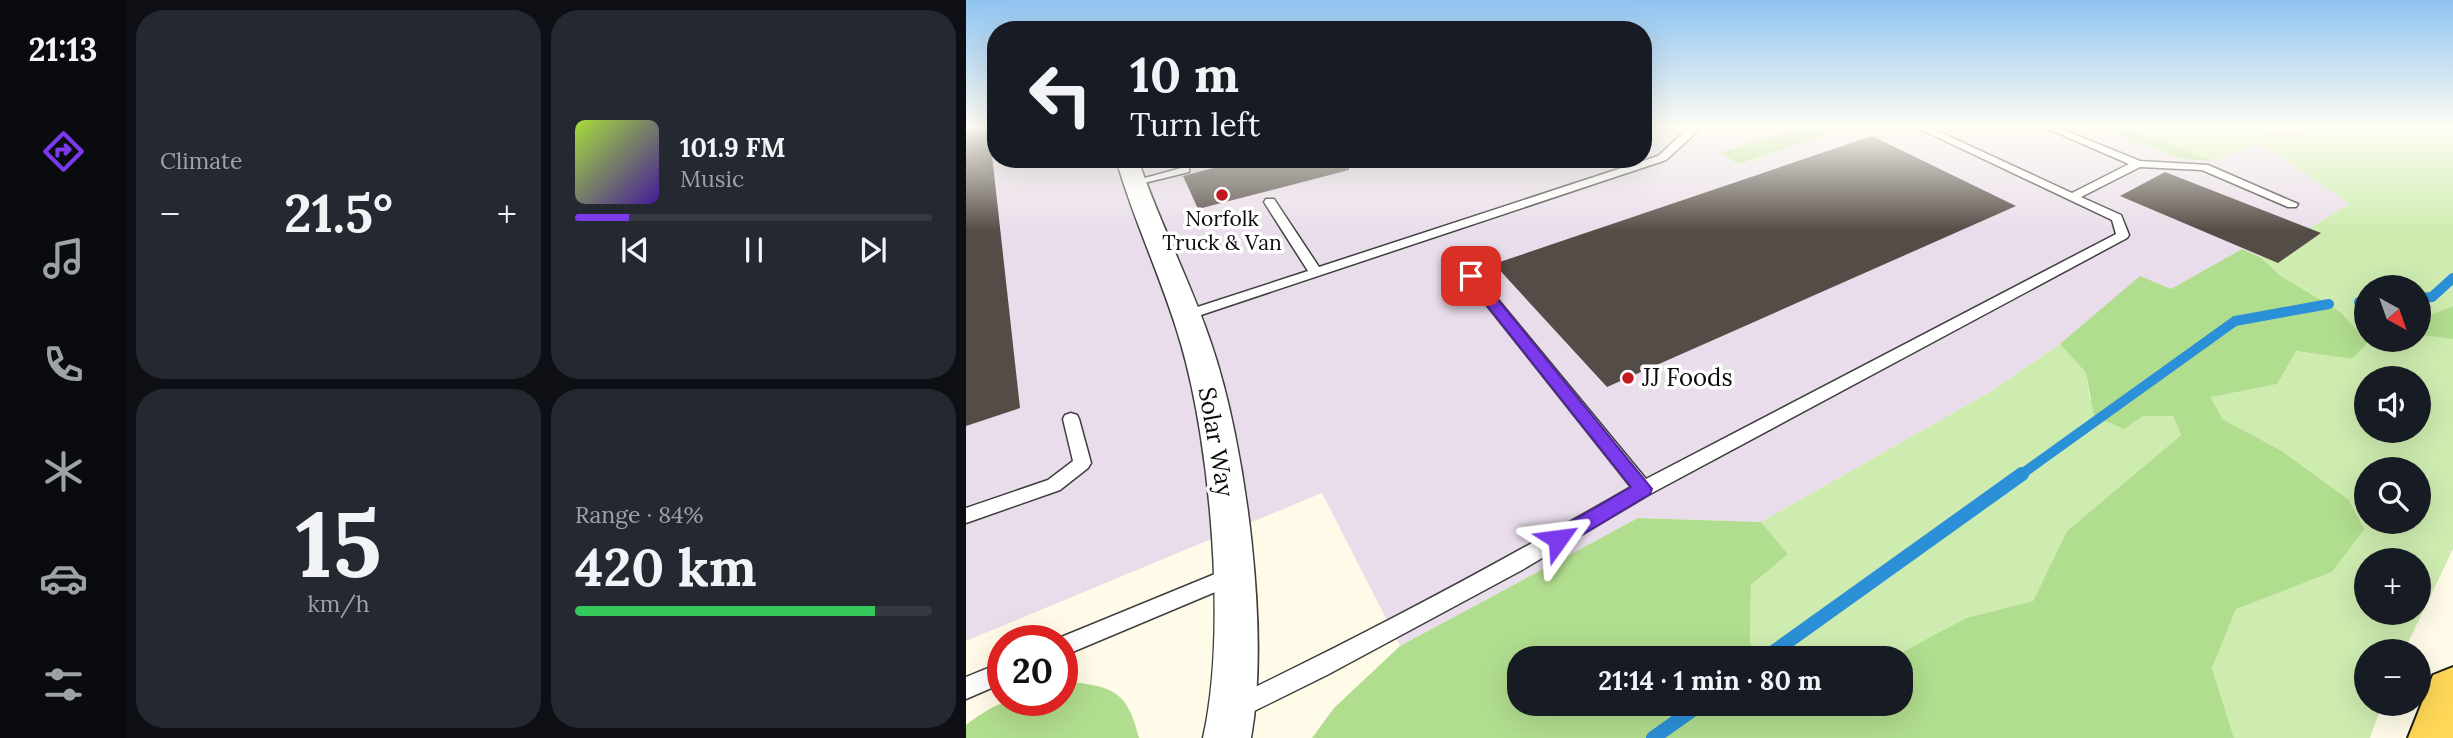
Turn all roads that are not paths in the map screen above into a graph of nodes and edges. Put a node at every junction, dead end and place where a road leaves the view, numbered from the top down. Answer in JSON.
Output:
{"nodes":[{"id":1,"x":1998,"y":162,"type":"edge"},
{"id":2,"x":2134,"y":162,"type":"edge"},
{"id":3,"x":2138,"y":164,"type":"junction"},
{"id":4,"x":1632,"y":168,"type":"edge"},
{"id":5,"x":1185,"y":170,"type":"dead end"},
{"id":6,"x":1131,"y":171,"type":"edge"},
{"id":7,"x":2073,"y":197,"type":"junction"},
{"id":8,"x":1270,"y":202,"type":"dead end"},
{"id":9,"x":2292,"y":204,"type":"dead end"},
{"id":10,"x":1316,"y":272,"type":"junction"},
{"id":11,"x":1471,"y":276,"type":"dead end"},
{"id":12,"x":1187,"y":315,"type":"junction"},
{"id":13,"x":1071,"y":419,"type":"dead end"},
{"id":14,"x":1643,"y":489,"type":"junction"},
{"id":15,"x":966,"y":516,"type":"edge"},
{"id":16,"x":1232,"y":576,"type":"junction"},
{"id":17,"x":1078,"y":639,"type":"edge"},
{"id":18,"x":987,"y":679,"type":"edge"},
{"id":19,"x":966,"y":688,"type":"edge"},
{"id":20,"x":2453,"y":694,"type":"edge"},
{"id":21,"x":1231,"y":724,"type":"edge"},
{"id":22,"x":2437,"y":738,"type":"edge"}],
"edges":[{"from":1,"to":7,"type":"lane"},
{"from":2,"to":3,"type":"lane"},
{"from":3,"to":7,"type":"lane"},
{"from":3,"to":9,"type":"lane"},
{"from":4,"to":10,"type":"lane"},
{"from":5,"to":6,"type":"lane"},
{"from":6,"to":12,"type":"street","name":"Solar Way"},
{"from":7,"to":14,"type":"lane"},
{"from":8,"to":10,"type":"lane"},
{"from":10,"to":12,"type":"lane"},
{"from":11,"to":14,"type":"lane"},
{"from":12,"to":16,"type":"street","name":"Solar Way"},
{"from":13,"to":15,"type":"lane"},
{"from":14,"to":21,"type":"lane"},
{"from":16,"to":17,"type":"lane"},
{"from":16,"to":21,"type":"street","name":"Solar Way"},
{"from":18,"to":19,"type":"lane"},
{"from":20,"to":22,"type":"main road"}]}
